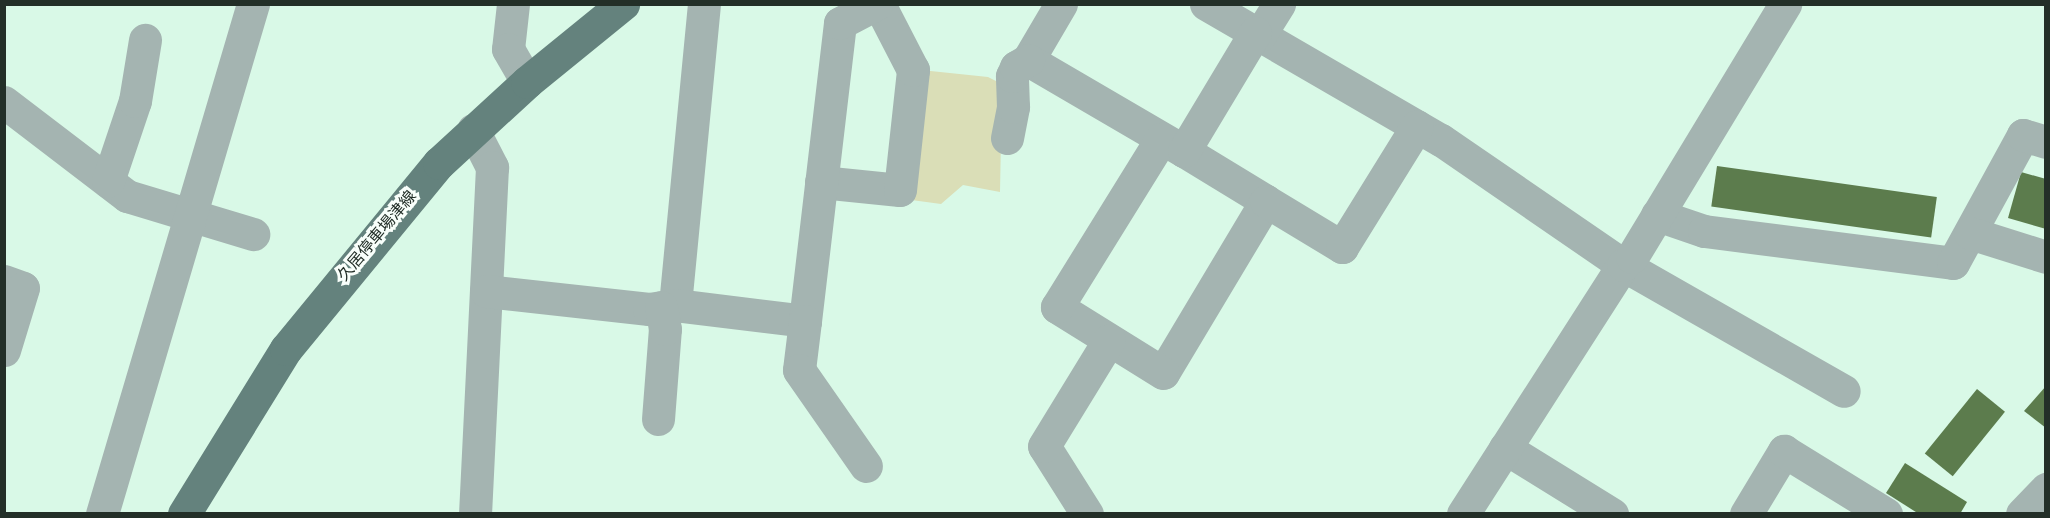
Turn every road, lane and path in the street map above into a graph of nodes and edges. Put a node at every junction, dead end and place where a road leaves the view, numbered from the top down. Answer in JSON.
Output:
{"nodes":[{"id":1,"x":253,"y":4,"type":"edge"},
{"id":2,"x":513,"y":4,"type":"edge"},
{"id":3,"x":623,"y":4,"type":"edge"},
{"id":4,"x":704,"y":4,"type":"edge"},
{"id":5,"x":877,"y":4,"type":"edge"},
{"id":6,"x":1061,"y":4,"type":"edge"},
{"id":7,"x":1206,"y":4,"type":"edge"},
{"id":8,"x":1279,"y":4,"type":"edge"},
{"id":9,"x":1785,"y":4,"type":"edge"},
{"id":10,"x":1257,"y":35,"type":"junction"},
{"id":11,"x":145,"y":40,"type":"dead end"},
{"id":12,"x":1028,"y":60,"type":"junction"},
{"id":13,"x":527,"y":82,"type":"junction"},
{"id":14,"x":5,"y":103,"type":"edge"},
{"id":15,"x":1417,"y":126,"type":"junction"},
{"id":16,"x":473,"y":130,"type":"junction"},
{"id":17,"x":1006,"y":138,"type":"dead end"},
{"id":18,"x":2046,"y":142,"type":"edge"},
{"id":19,"x":1172,"y":145,"type":"junction"},
{"id":20,"x":108,"y":181,"type":"junction"},
{"id":21,"x":821,"y":182,"type":"junction"},
{"id":22,"x":1266,"y":201,"type":"junction"},
{"id":23,"x":192,"y":214,"type":"junction"},
{"id":24,"x":1657,"y":215,"type":"junction"},
{"id":25,"x":1970,"y":233,"type":"junction"},
{"id":26,"x":253,"y":234,"type":"dead end"},
{"id":27,"x":2046,"y":257,"type":"edge"},
{"id":28,"x":1623,"y":265,"type":"junction"},
{"id":29,"x":4,"y":281,"type":"edge"},
{"id":30,"x":486,"y":291,"type":"junction"},
{"id":31,"x":668,"y":306,"type":"junction"},
{"id":32,"x":806,"y":321,"type":"junction"},
{"id":33,"x":1109,"y":340,"type":"junction"},
{"id":34,"x":4,"y":350,"type":"edge"},
{"id":35,"x":1844,"y":391,"type":"dead end"},
{"id":36,"x":658,"y":419,"type":"dead end"},
{"id":37,"x":1505,"y":448,"type":"junction"},
{"id":38,"x":866,"y":466,"type":"dead end"},
{"id":39,"x":2046,"y":489,"type":"edge"},
{"id":40,"x":102,"y":513,"type":"edge"},
{"id":41,"x":184,"y":513,"type":"edge"},
{"id":42,"x":475,"y":513,"type":"edge"},
{"id":43,"x":1087,"y":513,"type":"edge"},
{"id":44,"x":1463,"y":513,"type":"edge"},
{"id":45,"x":1612,"y":513,"type":"edge"},
{"id":46,"x":1746,"y":513,"type":"edge"},
{"id":47,"x":1887,"y":513,"type":"edge"},
{"id":48,"x":2022,"y":513,"type":"edge"}],
"edges":[{"from":1,"to":23,"type":"street"},
{"from":2,"to":13,"type":"street"},
{"from":3,"to":13,"type":"main road","name":"久居停車場津線"},
{"from":4,"to":31,"type":"street"},
{"from":5,"to":21,"type":"street"},
{"from":5,"to":21,"type":"street"},
{"from":6,"to":12,"type":"street"},
{"from":7,"to":10,"type":"street"},
{"from":8,"to":10,"type":"street"},
{"from":9,"to":24,"type":"street"},
{"from":10,"to":15,"type":"street"},
{"from":10,"to":19,"type":"street"},
{"from":11,"to":20,"type":"street"},
{"from":12,"to":17,"type":"street"},
{"from":12,"to":19,"type":"street"},
{"from":13,"to":16,"type":"main road","name":"久居停車場津線"},
{"from":14,"to":20,"type":"street"},
{"from":15,"to":22,"type":"street"},
{"from":15,"to":28,"type":"street"},
{"from":16,"to":30,"type":"street"},
{"from":16,"to":41,"type":"main road","name":"久居停車場津線"},
{"from":18,"to":25,"type":"street"},
{"from":19,"to":22,"type":"street"},
{"from":19,"to":33,"type":"street"},
{"from":20,"to":23,"type":"street"},
{"from":21,"to":32,"type":"street"},
{"from":22,"to":33,"type":"street"},
{"from":23,"to":26,"type":"street"},
{"from":23,"to":40,"type":"street"},
{"from":24,"to":25,"type":"street"},
{"from":24,"to":28,"type":"street"},
{"from":25,"to":27,"type":"street"},
{"from":28,"to":35,"type":"street"},
{"from":28,"to":37,"type":"street"},
{"from":29,"to":34,"type":"street"},
{"from":30,"to":31,"type":"street"},
{"from":30,"to":42,"type":"street"},
{"from":31,"to":32,"type":"street"},
{"from":31,"to":36,"type":"street"},
{"from":32,"to":38,"type":"street"},
{"from":33,"to":43,"type":"street"},
{"from":37,"to":44,"type":"street"},
{"from":37,"to":45,"type":"street"},
{"from":39,"to":48,"type":"street"},
{"from":46,"to":47,"type":"street"}]}
